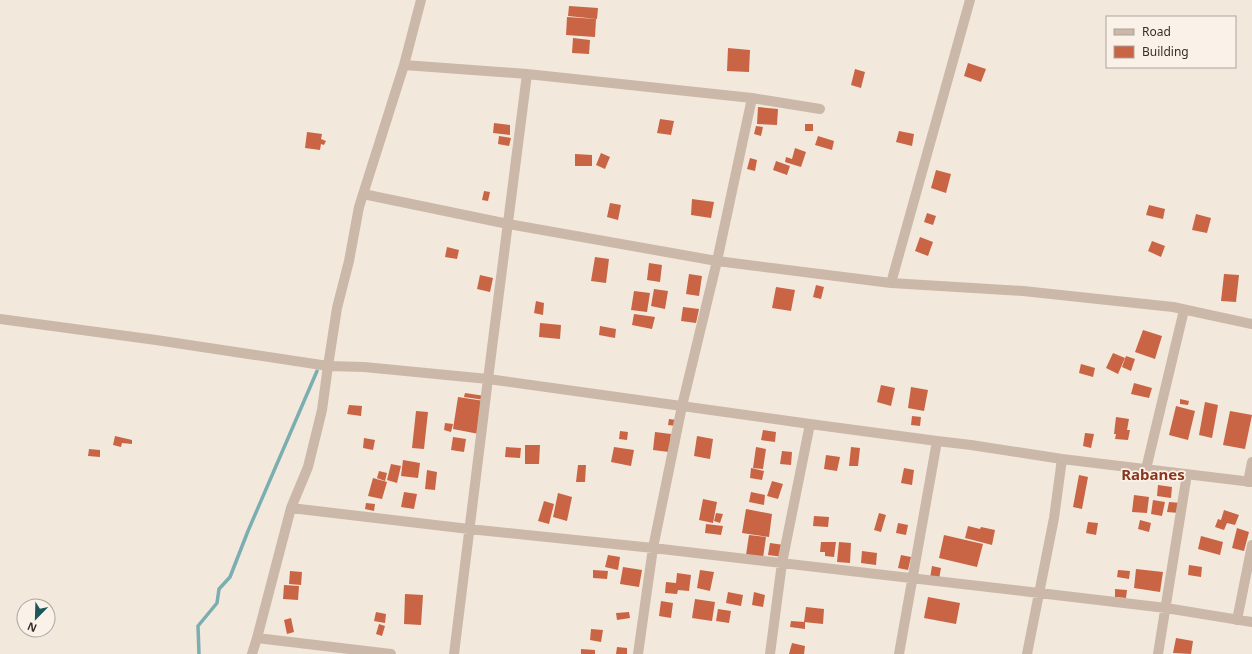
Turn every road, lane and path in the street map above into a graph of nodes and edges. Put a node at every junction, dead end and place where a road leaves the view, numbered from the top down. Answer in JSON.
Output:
{"nodes":[{"id":1,"x":421,"y":0,"type":"edge"},
{"id":2,"x":970,"y":0,"type":"edge"},
{"id":3,"x":404,"y":65,"type":"junction"},
{"id":4,"x":527,"y":74,"type":"junction"},
{"id":5,"x":752,"y":98,"type":"junction"},
{"id":6,"x":820,"y":109,"type":"dead end"},
{"id":7,"x":363,"y":194,"type":"junction"},
{"id":8,"x":508,"y":224,"type":"junction"},
{"id":9,"x":717,"y":261,"type":"junction"},
{"id":10,"x":891,"y":283,"type":"junction"},
{"id":11,"x":1184,"y":310,"type":"junction"},
{"id":12,"x":0,"y":319,"type":"edge"},
{"id":13,"x":1252,"y":324,"type":"edge"},
{"id":14,"x":328,"y":366,"type":"junction"},
{"id":15,"x":488,"y":380,"type":"junction"},
{"id":16,"x":682,"y":406,"type":"junction"},
{"id":17,"x":810,"y":424,"type":"junction"},
{"id":18,"x":937,"y":441,"type":"junction"},
{"id":19,"x":1062,"y":459,"type":"junction"},
{"id":20,"x":1252,"y":462,"type":"edge"},
{"id":21,"x":1146,"y":469,"type":"junction"},
{"id":22,"x":1187,"y":474,"type":"junction"},
{"id":23,"x":1250,"y":482,"type":"edge"},
{"id":24,"x":291,"y":508,"type":"junction"},
{"id":25,"x":469,"y":529,"type":"junction"},
{"id":26,"x":1252,"y":545,"type":"edge"},
{"id":27,"x":653,"y":548,"type":"junction"},
{"id":28,"x":782,"y":563,"type":"junction"},
{"id":29,"x":912,"y":579,"type":"junction"},
{"id":30,"x":1039,"y":593,"type":"junction"},
{"id":31,"x":1166,"y":608,"type":"junction"},
{"id":32,"x":1237,"y":620,"type":"junction"},
{"id":33,"x":1252,"y":622,"type":"edge"},
{"id":34,"x":258,"y":638,"type":"junction"},
{"id":35,"x":252,"y":654,"type":"edge"},
{"id":36,"x":391,"y":654,"type":"edge"},
{"id":37,"x":454,"y":654,"type":"edge"},
{"id":38,"x":638,"y":654,"type":"edge"},
{"id":39,"x":770,"y":654,"type":"edge"},
{"id":40,"x":899,"y":654,"type":"edge"},
{"id":41,"x":1027,"y":654,"type":"edge"},
{"id":42,"x":1158,"y":654,"type":"edge"}],
"edges":[{"from":1,"to":3,"type":"street"},
{"from":2,"to":10,"type":"street"},
{"from":3,"to":4,"type":"street"},
{"from":3,"to":7,"type":"street"},
{"from":4,"to":5,"type":"street"},
{"from":4,"to":8,"type":"street"},
{"from":5,"to":6,"type":"street"},
{"from":5,"to":9,"type":"street"},
{"from":7,"to":8,"type":"street"},
{"from":7,"to":14,"type":"street"},
{"from":8,"to":9,"type":"street"},
{"from":8,"to":15,"type":"street"},
{"from":9,"to":10,"type":"street"},
{"from":9,"to":16,"type":"street"},
{"from":10,"to":11,"type":"street"},
{"from":11,"to":13,"type":"street"},
{"from":11,"to":21,"type":"street"},
{"from":12,"to":14,"type":"street"},
{"from":14,"to":15,"type":"street"},
{"from":14,"to":24,"type":"street"},
{"from":15,"to":16,"type":"street"},
{"from":15,"to":25,"type":"street"},
{"from":16,"to":17,"type":"street"},
{"from":16,"to":27,"type":"street"},
{"from":17,"to":18,"type":"street"},
{"from":17,"to":28,"type":"street"},
{"from":18,"to":19,"type":"street"},
{"from":18,"to":29,"type":"street"},
{"from":19,"to":21,"type":"street"},
{"from":19,"to":30,"type":"street"},
{"from":20,"to":23,"type":"street"},
{"from":21,"to":22,"type":"street"},
{"from":22,"to":23,"type":"street"},
{"from":22,"to":31,"type":"street"},
{"from":24,"to":25,"type":"street"},
{"from":24,"to":34,"type":"street"},
{"from":25,"to":27,"type":"street"},
{"from":25,"to":37,"type":"street"},
{"from":26,"to":32,"type":"street"},
{"from":27,"to":28,"type":"street"},
{"from":27,"to":38,"type":"street"},
{"from":28,"to":29,"type":"street"},
{"from":28,"to":39,"type":"street"},
{"from":29,"to":30,"type":"street"},
{"from":29,"to":40,"type":"street"},
{"from":30,"to":31,"type":"street"},
{"from":30,"to":41,"type":"street"},
{"from":31,"to":32,"type":"street"},
{"from":31,"to":42,"type":"street"},
{"from":32,"to":33,"type":"street"},
{"from":34,"to":35,"type":"street"},
{"from":34,"to":36,"type":"street"}]}
